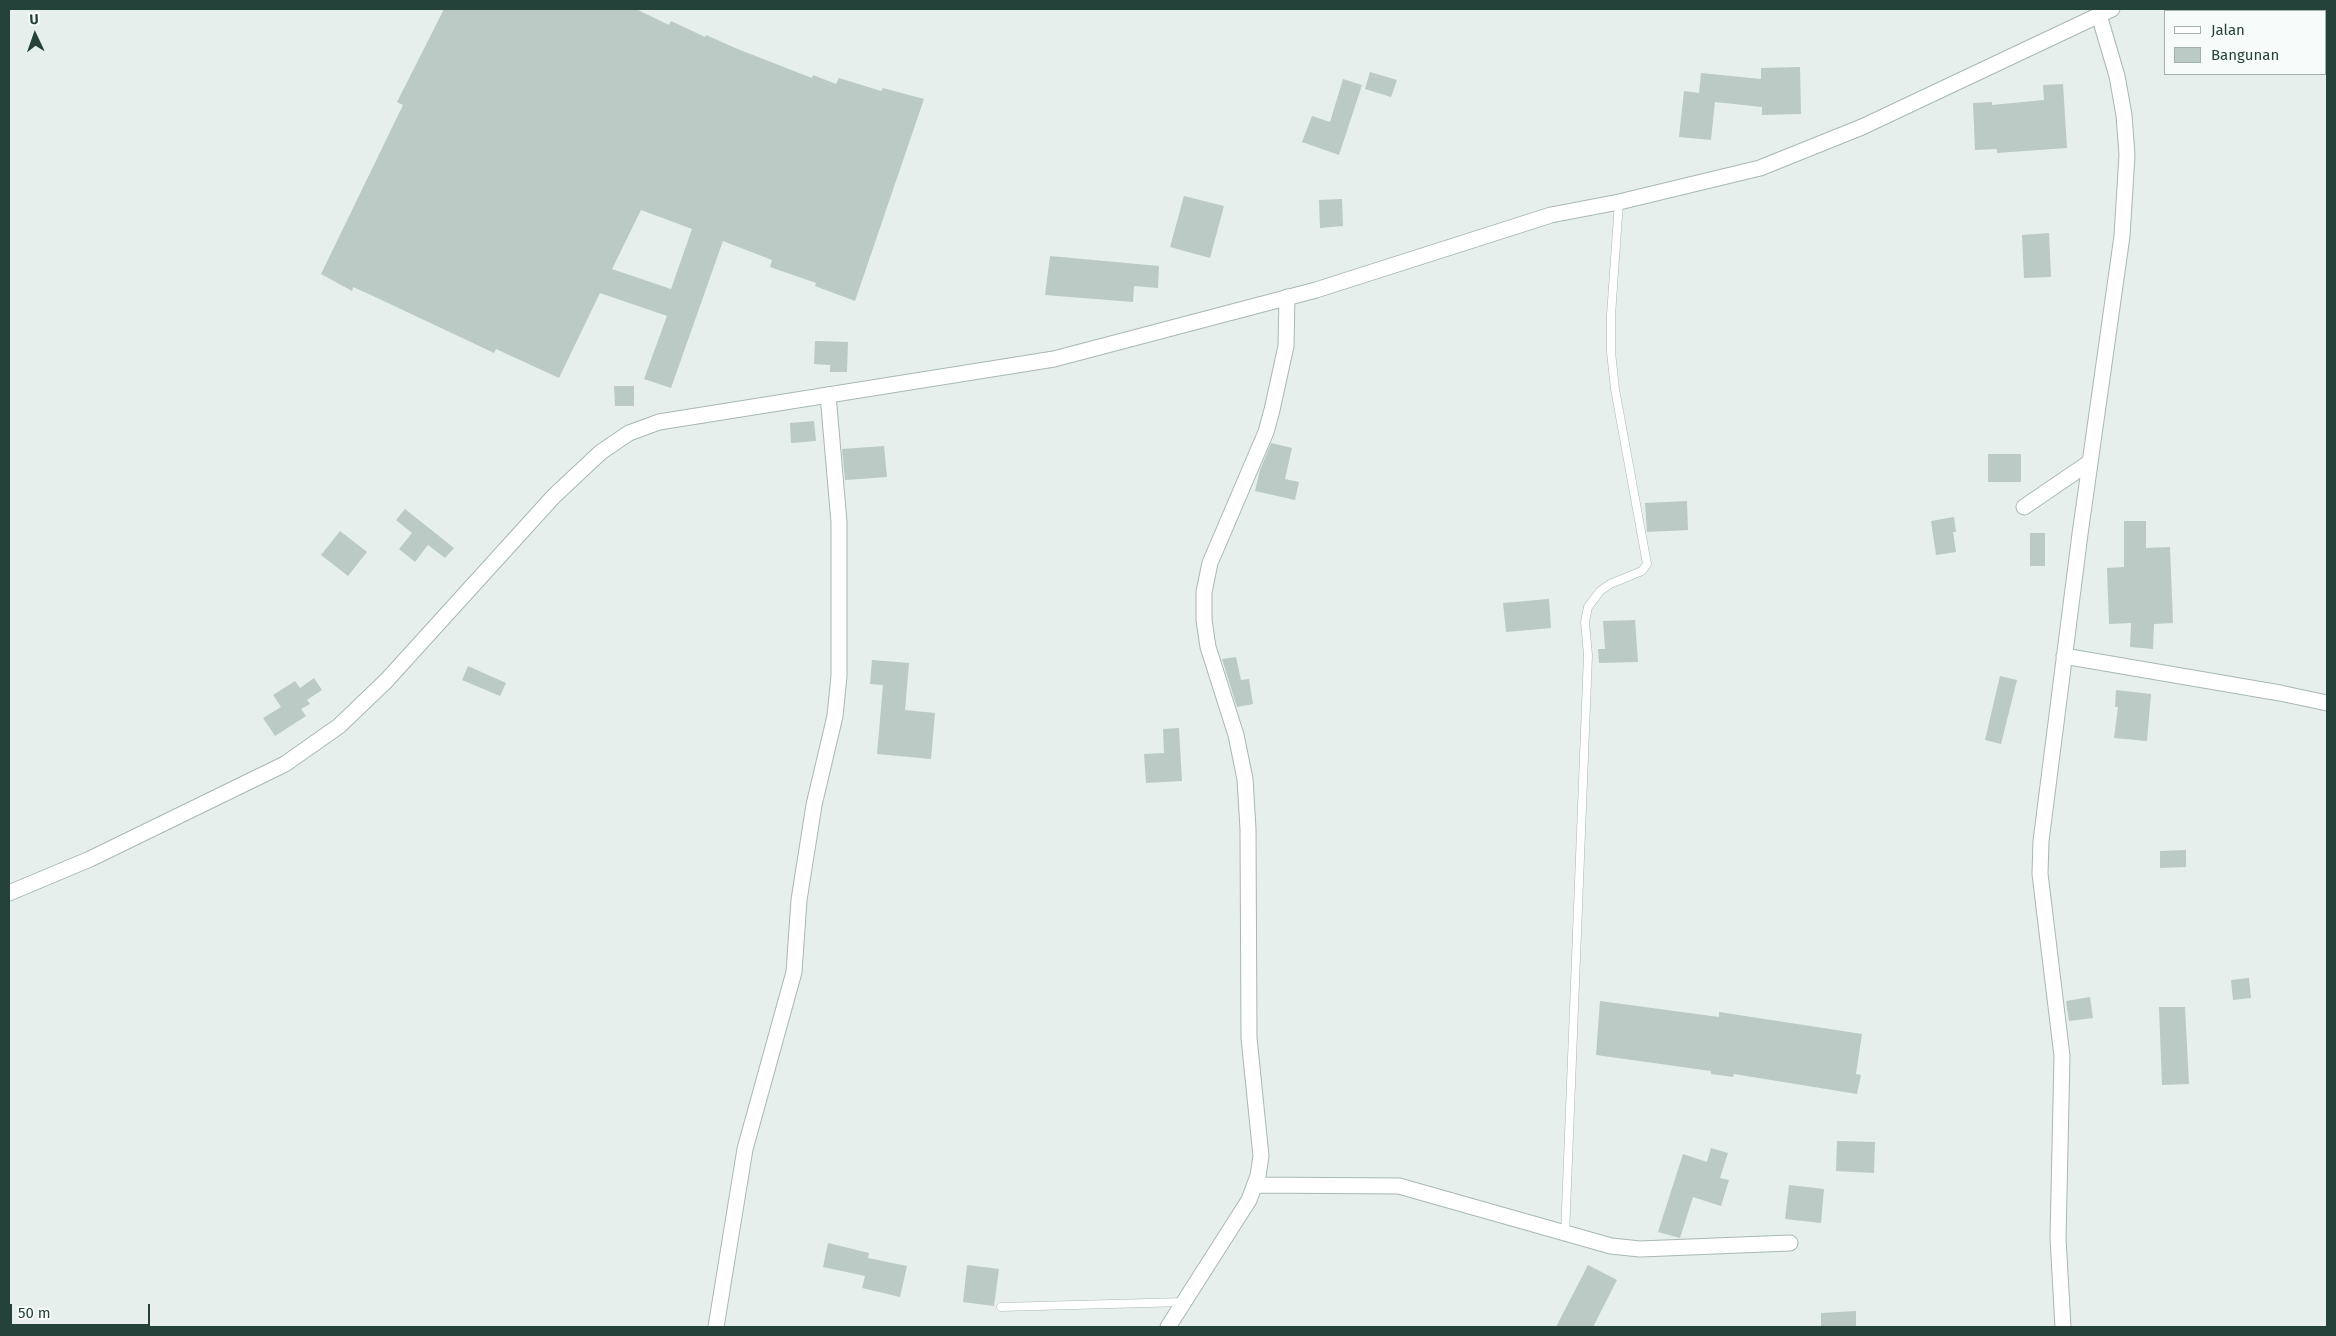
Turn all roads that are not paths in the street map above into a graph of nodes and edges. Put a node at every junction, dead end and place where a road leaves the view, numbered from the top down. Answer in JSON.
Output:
{"nodes":[{"id":1,"x":2106,"y":12,"type":"edge"},
{"id":2,"x":1619,"y":202,"type":"junction"},
{"id":3,"x":1288,"y":297,"type":"junction"},
{"id":4,"x":828,"y":395,"type":"junction"},
{"id":5,"x":2090,"y":462,"type":"junction"},
{"id":6,"x":2024,"y":507,"type":"dead end"},
{"id":7,"x":2064,"y":656,"type":"junction"},
{"id":8,"x":2327,"y":703,"type":"edge"},
{"id":9,"x":9,"y":893,"type":"edge"},
{"id":10,"x":1255,"y":1185,"type":"junction"},
{"id":11,"x":1565,"y":1234,"type":"junction"},
{"id":12,"x":1790,"y":1243,"type":"dead end"},
{"id":13,"x":1184,"y":1302,"type":"junction"},
{"id":14,"x":1001,"y":1307,"type":"dead end"},
{"id":15,"x":716,"y":1327,"type":"edge"},
{"id":16,"x":1168,"y":1327,"type":"edge"},
{"id":17,"x":2063,"y":1327,"type":"edge"}],
"edges":[{"from":1,"to":2,"type":"street"},
{"from":1,"to":5,"type":"street"},
{"from":2,"to":3,"type":"street"},
{"from":2,"to":11,"type":"lane"},
{"from":3,"to":4,"type":"street"},
{"from":3,"to":10,"type":"street"},
{"from":4,"to":9,"type":"street"},
{"from":4,"to":15,"type":"street"},
{"from":5,"to":6,"type":"street"},
{"from":5,"to":7,"type":"street"},
{"from":7,"to":8,"type":"street"},
{"from":7,"to":17,"type":"street"},
{"from":10,"to":11,"type":"street"},
{"from":10,"to":13,"type":"street"},
{"from":11,"to":12,"type":"street"},
{"from":13,"to":14,"type":"lane"},
{"from":13,"to":16,"type":"street"}]}
